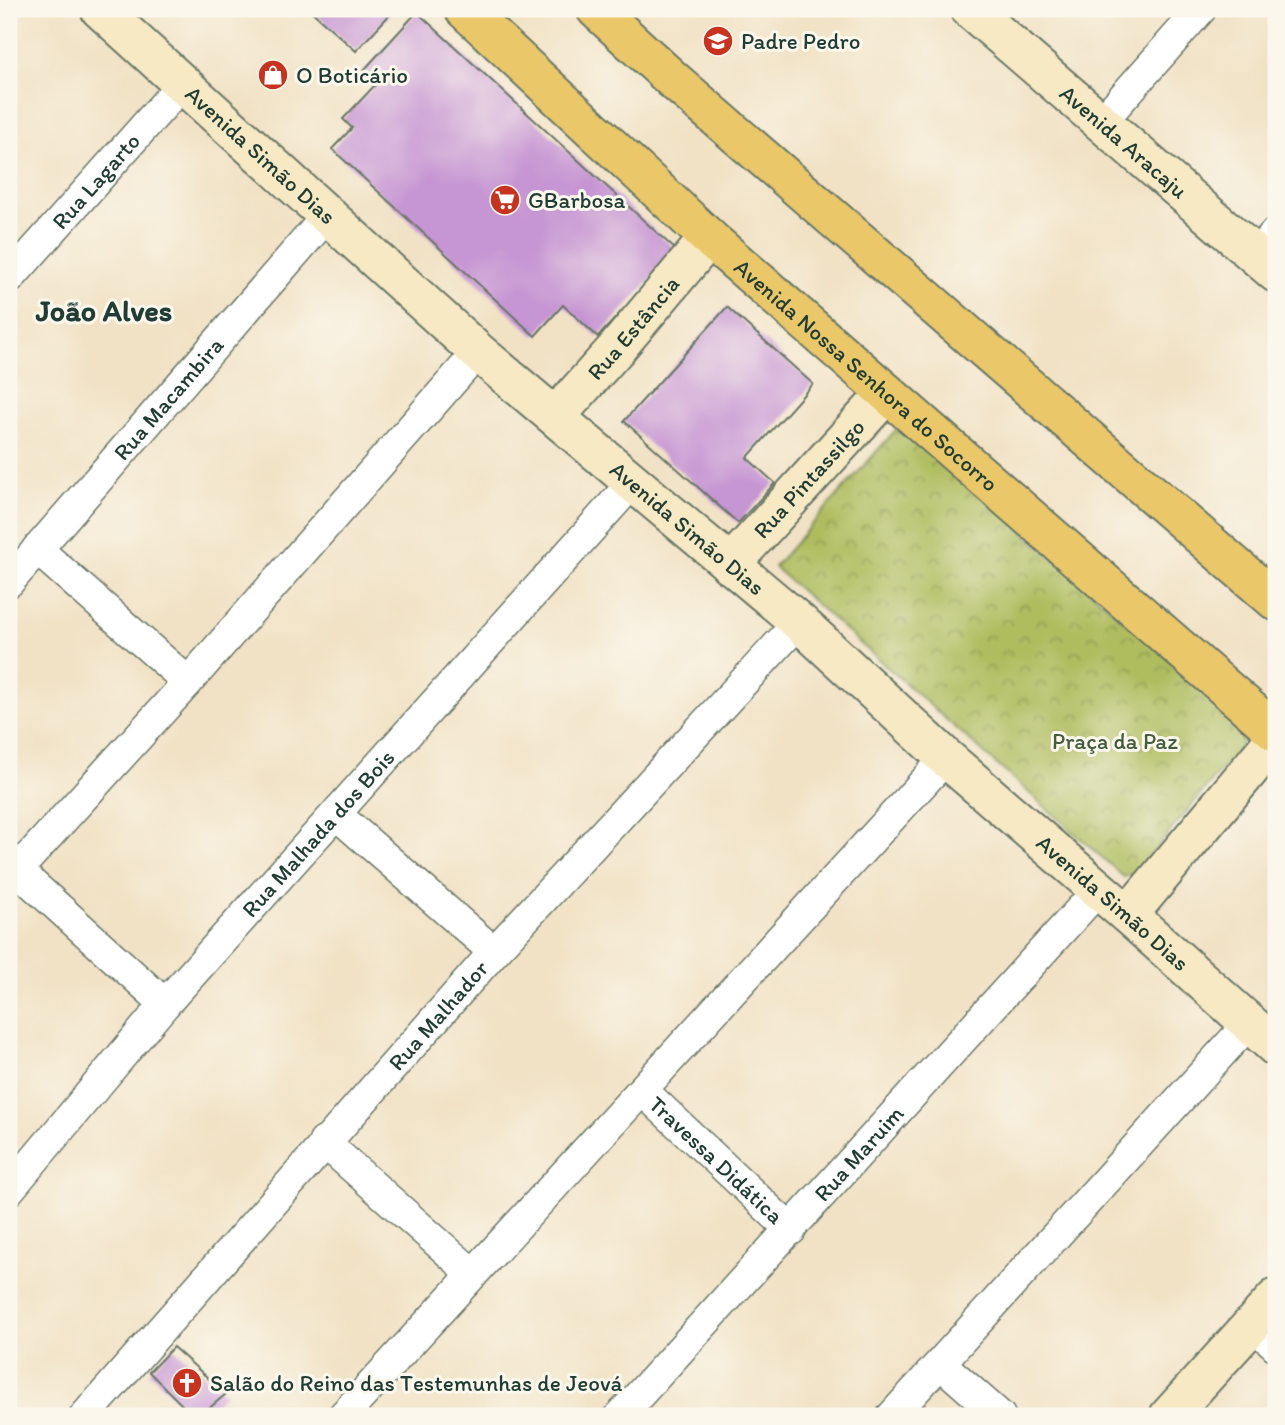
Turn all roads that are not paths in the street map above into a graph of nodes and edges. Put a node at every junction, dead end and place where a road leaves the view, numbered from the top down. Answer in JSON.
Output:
{"nodes":[{"id":1,"x":100,"y":9,"type":"edge"},
{"id":2,"x":464,"y":9,"type":"edge"},
{"id":3,"x":596,"y":9,"type":"edge"},
{"id":4,"x":970,"y":9,"type":"edge"},
{"id":5,"x":1201,"y":9,"type":"edge"},
{"id":6,"x":183,"y":83,"type":"junction"},
{"id":7,"x":1101,"y":122,"type":"junction"},
{"id":8,"x":327,"y":216,"type":"junction"},
{"id":9,"x":709,"y":238,"type":"junction"},
{"id":10,"x":1269,"y":253,"type":"edge"},
{"id":11,"x":9,"y":279,"type":"edge"},
{"id":12,"x":478,"y":352,"type":"junction"},
{"id":13,"x":887,"y":393,"type":"junction"},
{"id":14,"x":556,"y":416,"type":"junction"},
{"id":15,"x":633,"y":482,"type":"junction"},
{"id":16,"x":37,"y":549,"type":"junction"},
{"id":17,"x":730,"y":565,"type":"junction"},
{"id":18,"x":9,"y":582,"type":"edge"},
{"id":19,"x":1276,"y":601,"type":"edge"},
{"id":20,"x":799,"y":621,"type":"junction"},
{"id":21,"x":188,"y":682,"type":"junction"},
{"id":22,"x":1276,"y":732,"type":"edge"},
{"id":23,"x":1276,"y":738,"type":"edge"},
{"id":24,"x":946,"y":758,"type":"junction"},
{"id":25,"x":337,"y":815,"type":"junction"},
{"id":26,"x":13,"y":874,"type":"edge"},
{"id":27,"x":1099,"y":889,"type":"junction"},
{"id":28,"x":1128,"y":915,"type":"junction"},
{"id":29,"x":494,"y":952,"type":"junction"},
{"id":30,"x":165,"y":1004,"type":"junction"},
{"id":31,"x":1263,"y":1035,"type":"edge"},
{"id":32,"x":642,"y":1090,"type":"junction"},
{"id":33,"x":324,"y":1142,"type":"junction"},
{"id":34,"x":9,"y":1190,"type":"edge"},
{"id":35,"x":791,"y":1230,"type":"junction"},
{"id":36,"x":473,"y":1274,"type":"junction"},
{"id":37,"x":1268,"y":1323,"type":"edge"},
{"id":38,"x":942,"y":1364,"type":"junction"},
{"id":39,"x":627,"y":1414,"type":"edge"},
{"id":40,"x":85,"y":1416,"type":"edge"},
{"id":41,"x":343,"y":1416,"type":"edge"},
{"id":42,"x":892,"y":1416,"type":"edge"},
{"id":43,"x":1000,"y":1416,"type":"edge"},
{"id":44,"x":1169,"y":1416,"type":"edge"}],
"edges":[{"from":1,"to":6,"type":"street","name":"Avenida Simão Dias"},
{"from":2,"to":9,"type":"main road","name":"Avenida Nossa Senhora do Socorro"},
{"from":3,"to":19,"type":"main road"},
{"from":4,"to":7,"type":"street","name":"Avenida Aracaju"},
{"from":5,"to":7,"type":"street"},
{"from":6,"to":8,"type":"street","name":"Avenida Simão Dias"},
{"from":6,"to":11,"type":"street","name":"Rua Lagarto"},
{"from":7,"to":10,"type":"street","name":"Avenida Aracaju"},
{"from":8,"to":12,"type":"street","name":"Avenida Simão Dias"},
{"from":8,"to":16,"type":"street","name":"Rua Macambira"},
{"from":9,"to":13,"type":"main road","name":"Avenida Nossa Senhora do Socorro"},
{"from":9,"to":14,"type":"street","name":"Rua Estância"},
{"from":12,"to":14,"type":"street","name":"Avenida Simão Dias"},
{"from":12,"to":21,"type":"street"},
{"from":13,"to":17,"type":"street","name":"Rua Pintassilgo"},
{"from":13,"to":22,"type":"main road","name":"Avenida Nossa Senhora do Socorro"},
{"from":14,"to":15,"type":"street","name":"Avenida Simão Dias"},
{"from":15,"to":17,"type":"street","name":"Avenida Simão Dias"},
{"from":15,"to":25,"type":"street","name":"Rua Malhada dos Bois"},
{"from":16,"to":18,"type":"street","name":"Rua Macambira"},
{"from":16,"to":21,"type":"street"},
{"from":17,"to":20,"type":"street","name":"Avenida Simão Dias"},
{"from":20,"to":24,"type":"street","name":"Avenida Simão Dias"},
{"from":20,"to":29,"type":"street","name":"Rua Malhador"},
{"from":21,"to":26,"type":"street"},
{"from":23,"to":28,"type":"street"},
{"from":24,"to":27,"type":"street","name":"Avenida Simão Dias"},
{"from":24,"to":32,"type":"street"},
{"from":25,"to":29,"type":"street"},
{"from":25,"to":30,"type":"street","name":"Rua Malhada dos Bois"},
{"from":26,"to":30,"type":"street"},
{"from":27,"to":28,"type":"street","name":"Avenida Simão Dias"},
{"from":27,"to":35,"type":"street","name":"Rua Maruim"},
{"from":28,"to":31,"type":"street","name":"Avenida Simão Dias"},
{"from":29,"to":33,"type":"street","name":"Rua Malhador"},
{"from":30,"to":34,"type":"street","name":"Rua Malhada dos Bois"},
{"from":31,"to":38,"type":"street"},
{"from":32,"to":35,"type":"street","name":"Travessa Didática"},
{"from":32,"to":36,"type":"street"},
{"from":33,"to":36,"type":"street"},
{"from":33,"to":40,"type":"street","name":"Rua Malhador"},
{"from":35,"to":39,"type":"street","name":"Rua Maruim"},
{"from":36,"to":41,"type":"street"},
{"from":37,"to":44,"type":"street"},
{"from":38,"to":42,"type":"street"},
{"from":38,"to":43,"type":"street"}]}
